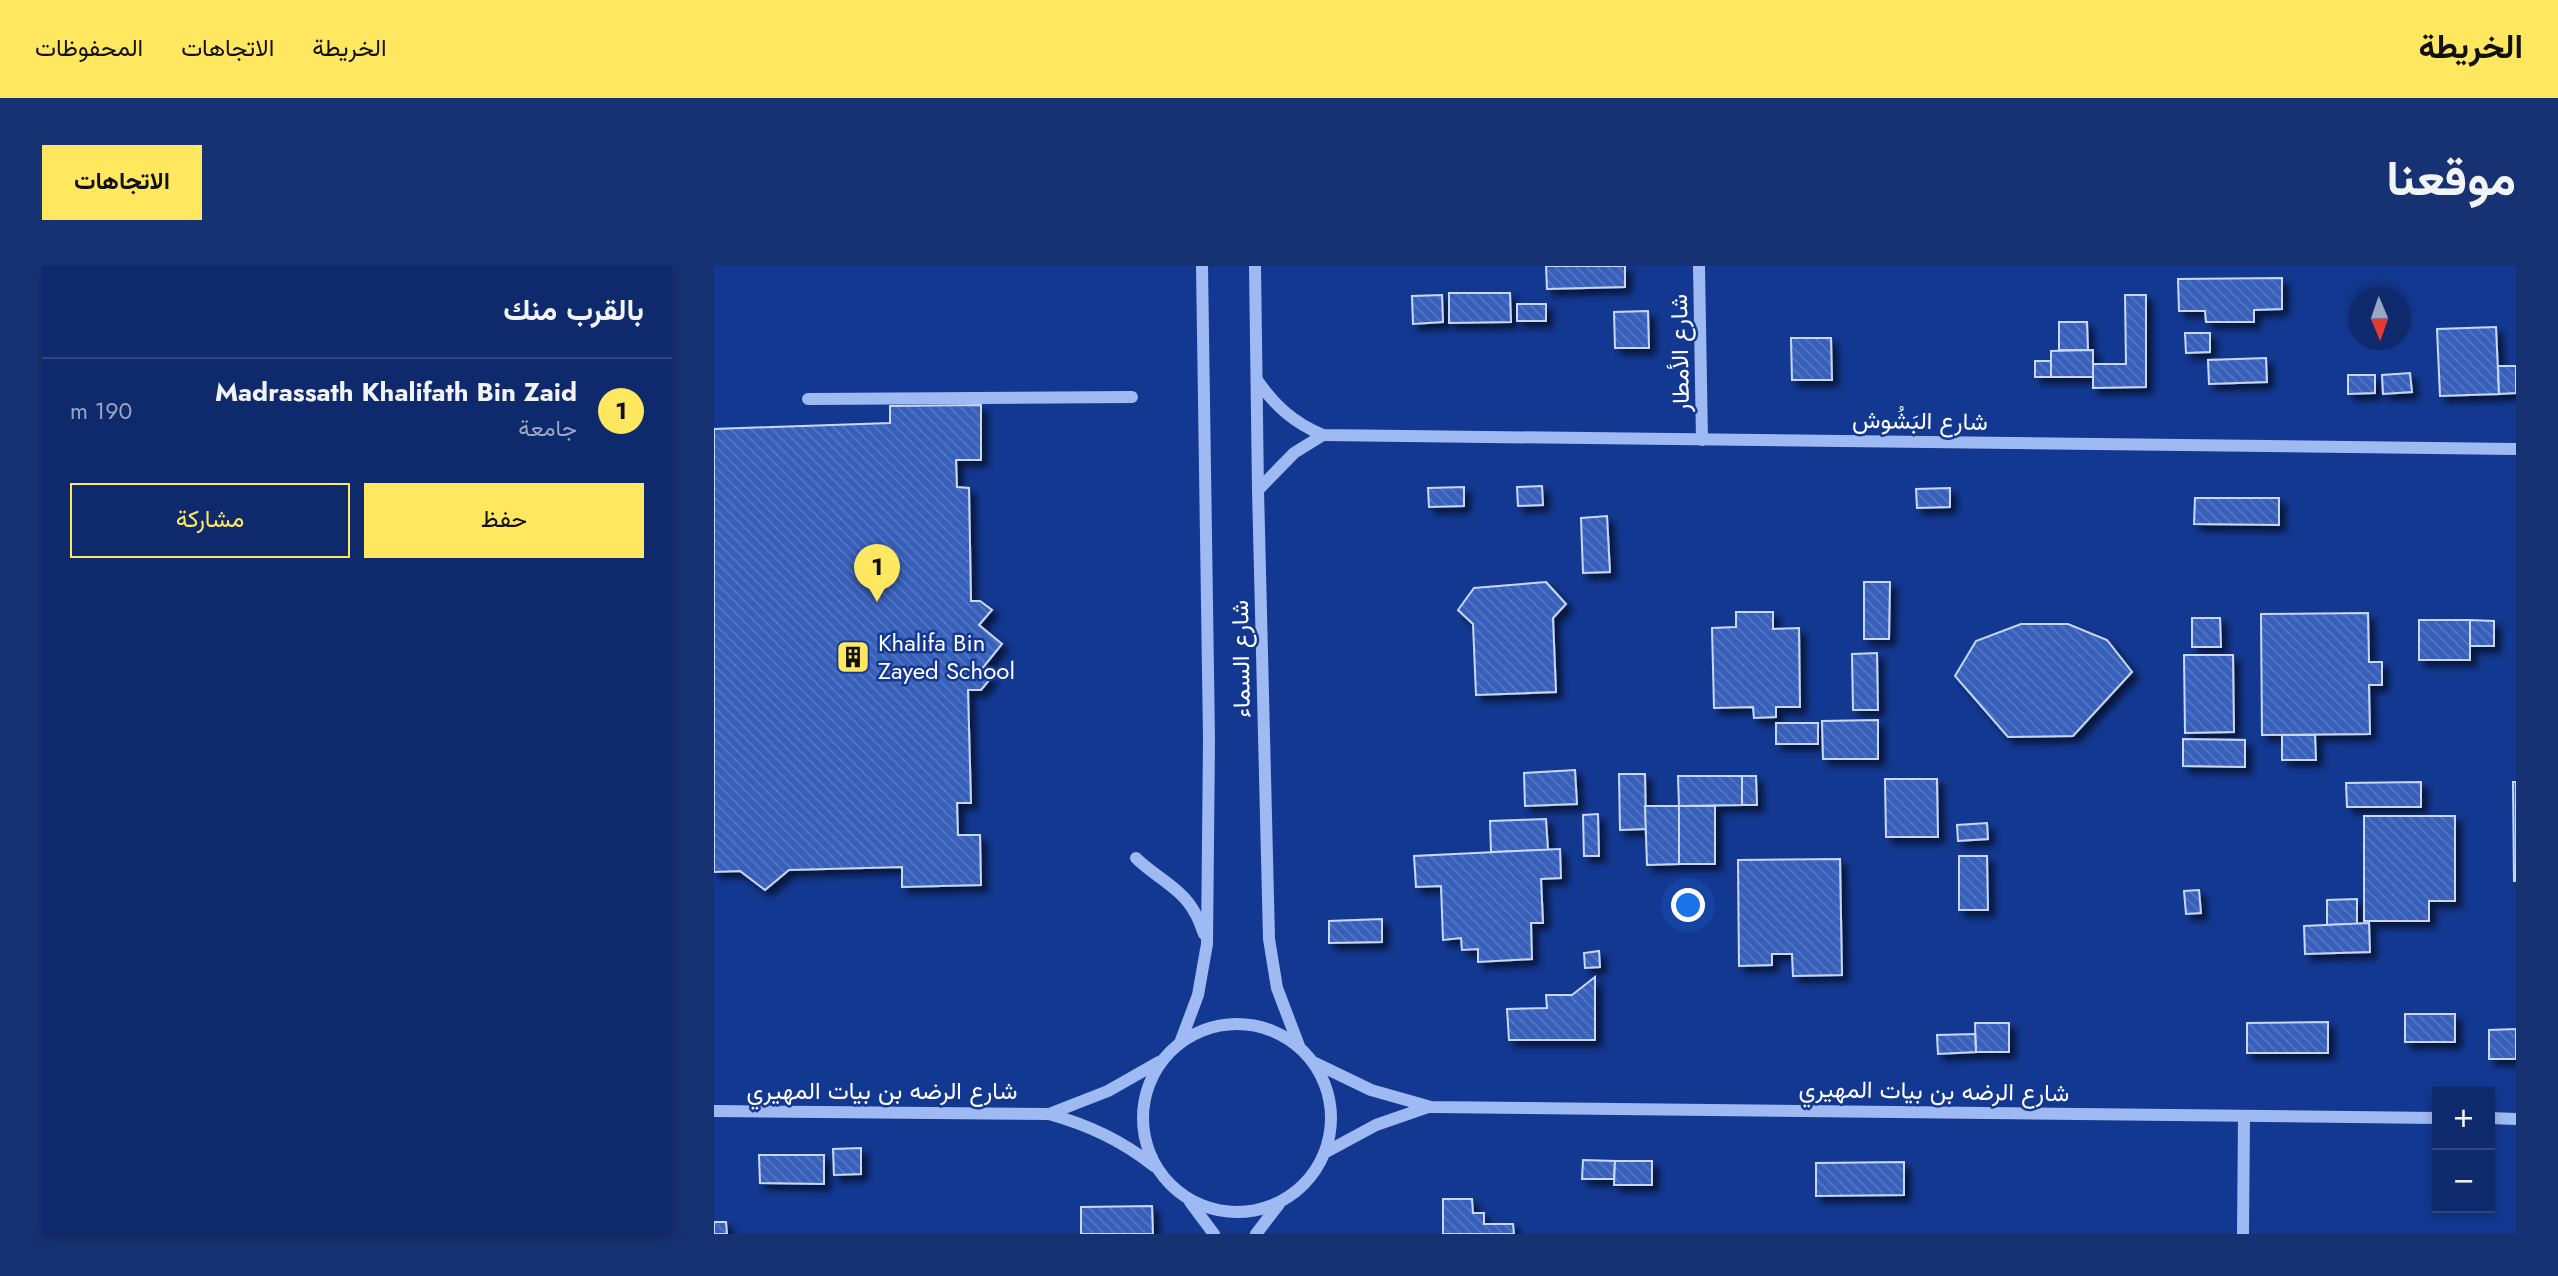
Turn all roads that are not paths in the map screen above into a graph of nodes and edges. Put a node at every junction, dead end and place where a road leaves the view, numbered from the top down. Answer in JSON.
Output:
{"nodes":[{"id":1,"x":1202,"y":266,"type":"edge"},
{"id":2,"x":1255,"y":266,"type":"edge"},
{"id":3,"x":1699,"y":266,"type":"edge"},
{"id":4,"x":1257,"y":380,"type":"junction"},
{"id":5,"x":1132,"y":397,"type":"dead end"},
{"id":6,"x":808,"y":399,"type":"dead end"},
{"id":7,"x":1323,"y":435,"type":"junction"},
{"id":8,"x":1702,"y":440,"type":"junction"},
{"id":9,"x":2516,"y":449,"type":"edge"},
{"id":10,"x":1258,"y":490,"type":"junction"},
{"id":11,"x":1136,"y":858,"type":"dead end"},
{"id":12,"x":1207,"y":944,"type":"junction"},
{"id":13,"x":1180,"y":1043,"type":"junction"},
{"id":14,"x":1299,"y":1046,"type":"junction"},
{"id":15,"x":1163,"y":1059,"type":"junction"},
{"id":16,"x":1315,"y":1063,"type":"junction"},
{"id":17,"x":1431,"y":1107,"type":"junction"},
{"id":18,"x":714,"y":1111,"type":"edge"},
{"id":19,"x":1049,"y":1114,"type":"junction"},
{"id":20,"x":2244,"y":1116,"type":"junction"},
{"id":21,"x":2432,"y":1118,"type":"edge"},
{"id":22,"x":2495,"y":1118,"type":"edge"},
{"id":23,"x":2516,"y":1119,"type":"edge"},
{"id":24,"x":1326,"y":1152,"type":"junction"},
{"id":25,"x":1157,"y":1168,"type":"junction"},
{"id":26,"x":1187,"y":1199,"type":"junction"},
{"id":27,"x":1280,"y":1202,"type":"junction"},
{"id":28,"x":1214,"y":1234,"type":"edge"},
{"id":29,"x":1256,"y":1234,"type":"edge"},
{"id":30,"x":2243,"y":1234,"type":"edge"}],
"edges":[{"from":1,"to":12,"type":"street","name":"شارع السماء"},
{"from":2,"to":4,"type":"street","name":"شارع السماء"},
{"from":3,"to":8,"type":"street","name":"شارع الأمطار"},
{"from":4,"to":7,"type":"street","name":"شارع البَشُوش"},
{"from":4,"to":10,"type":"street","name":"شارع السماء"},
{"from":5,"to":6,"type":"street"},
{"from":7,"to":8,"type":"street","name":"شارع البَشُوش"},
{"from":7,"to":10,"type":"street"},
{"from":8,"to":9,"type":"street","name":"شارع البَشُوش"},
{"from":10,"to":14,"type":"street","name":"شارع السماء"},
{"from":11,"to":12,"type":"street"},
{"from":12,"to":13,"type":"street","name":"شارع السماء"},
{"from":13,"to":14,"type":"street"},
{"from":13,"to":15,"type":"street"},
{"from":14,"to":16,"type":"street"},
{"from":15,"to":19,"type":"street","name":"شارع الرضه بن بيات المهيري"},
{"from":15,"to":25,"type":"street"},
{"from":16,"to":17,"type":"street","name":"شارع الرضه بن بيات المهيري"},
{"from":16,"to":24,"type":"street"},
{"from":17,"to":20,"type":"street","name":"شارع الرضه بن بيات المهيري"},
{"from":17,"to":24,"type":"street","name":"شارع الرضه بن بيات المهيري"},
{"from":18,"to":19,"type":"street","name":"شارع الرضه بن بيات المهيري"},
{"from":19,"to":25,"type":"street","name":"شارع الرضه بن بيات المهيري"},
{"from":20,"to":21,"type":"street","name":"شارع الرضه بن بيات المهيري"},
{"from":20,"to":30,"type":"street"},
{"from":22,"to":23,"type":"street"},
{"from":24,"to":27,"type":"street"},
{"from":25,"to":26,"type":"street"},
{"from":26,"to":27,"type":"street"},
{"from":26,"to":28,"type":"street"},
{"from":27,"to":29,"type":"street"}]}
